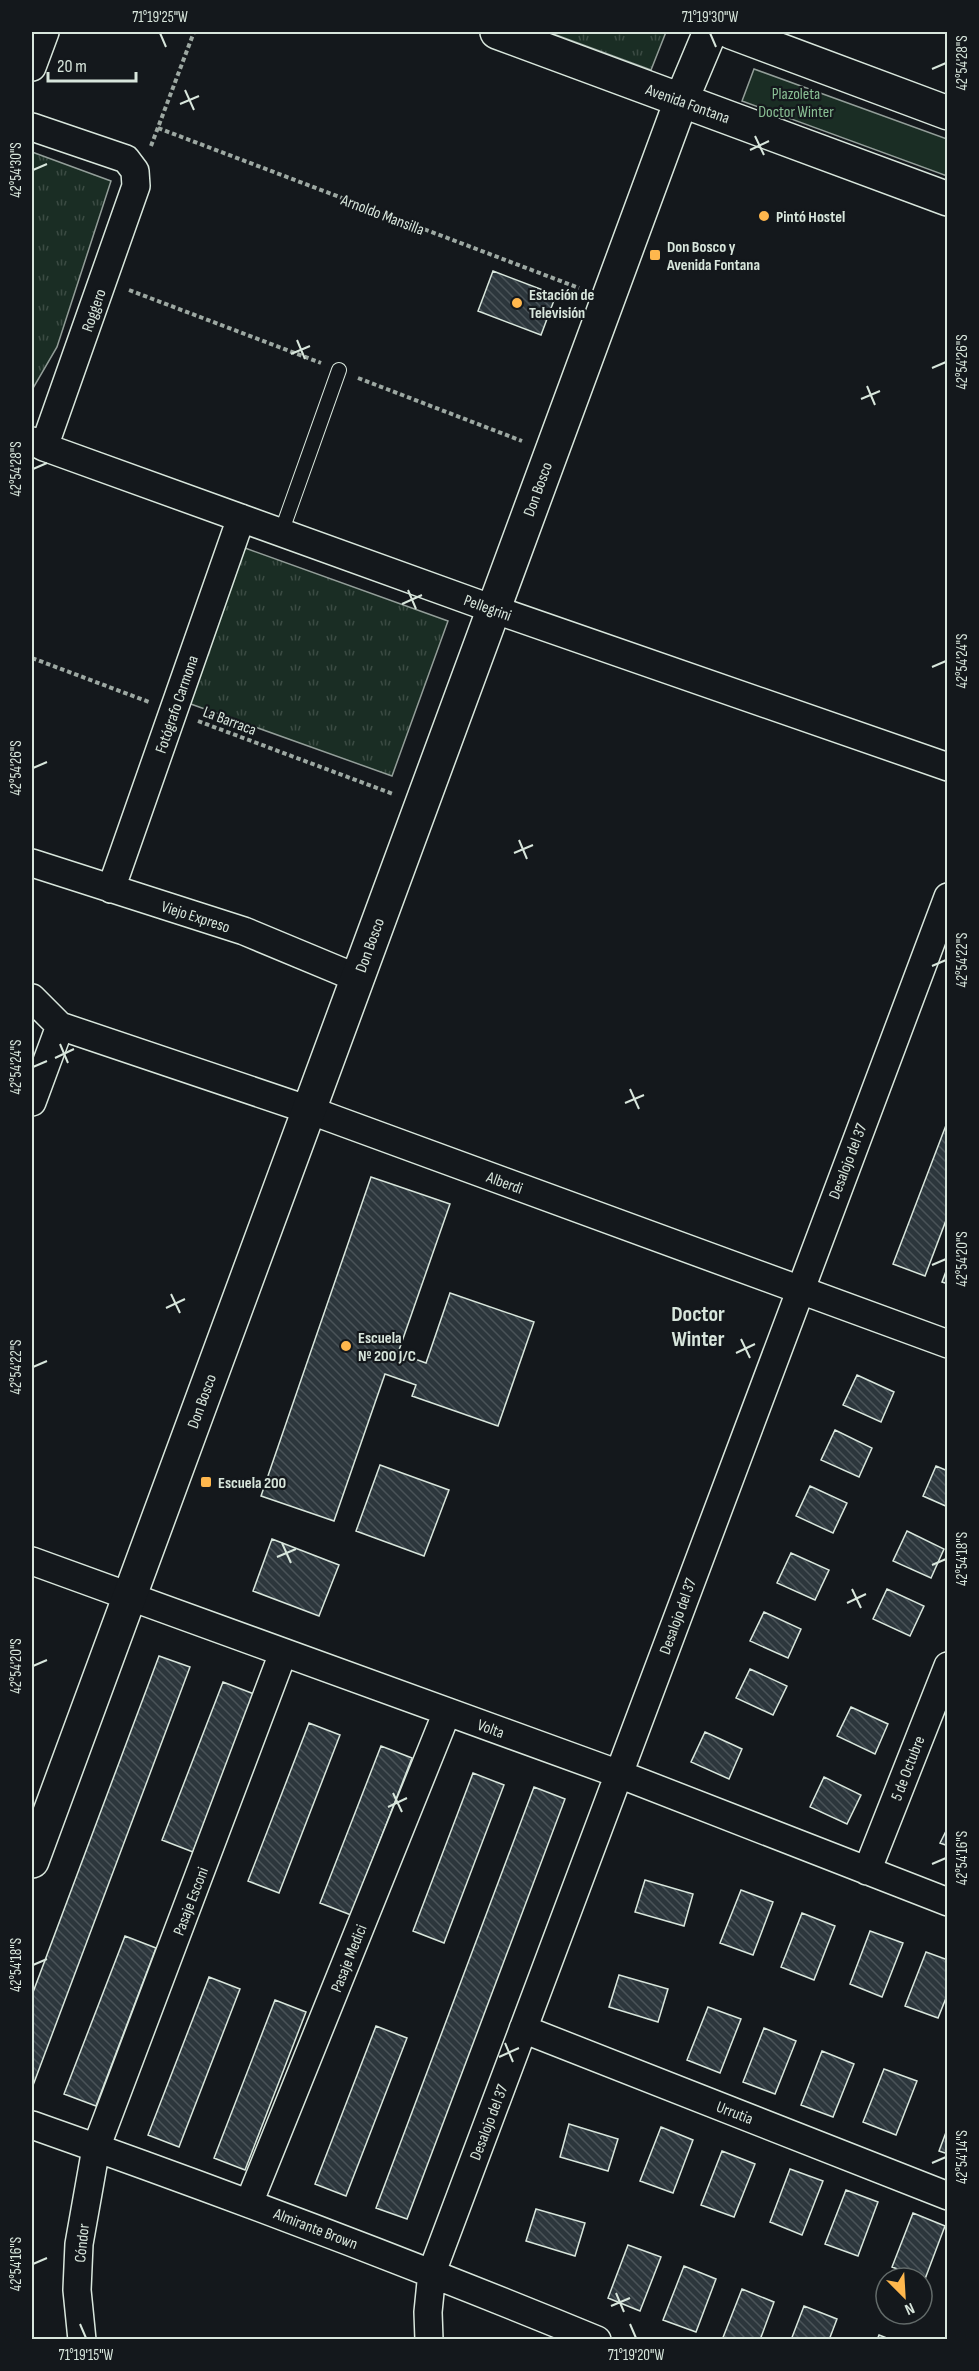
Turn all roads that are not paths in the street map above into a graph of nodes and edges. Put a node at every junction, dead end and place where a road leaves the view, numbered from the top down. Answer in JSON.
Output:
{"nodes":[{"id":1,"x":45,"y":32,"type":"edge"},
{"id":2,"x":497,"y":32,"type":"edge"},
{"id":3,"x":710,"y":32,"type":"edge"},
{"id":4,"x":731,"y":32,"type":"edge"},
{"id":5,"x":32,"y":67,"type":"edge"},
{"id":6,"x":681,"y":101,"type":"junction"},
{"id":7,"x":948,"y":113,"type":"edge"},
{"id":8,"x":32,"y":127,"type":"edge"},
{"id":9,"x":948,"y":199,"type":"edge"},
{"id":10,"x":339,"y":370,"type":"dead end"},
{"id":11,"x":38,"y":444,"type":"edge"},
{"id":12,"x":241,"y":518,"type":"junction"},
{"id":13,"x":281,"y":533,"type":"junction"},
{"id":14,"x":493,"y":609,"type":"junction"},
{"id":15,"x":948,"y":767,"type":"edge"},
{"id":16,"x":32,"y":863,"type":"edge"},
{"id":17,"x":111,"y":889,"type":"junction"},
{"id":18,"x":948,"y":897,"type":"edge"},
{"id":19,"x":357,"y":978,"type":"junction"},
{"id":20,"x":32,"y":998,"type":"edge"},
{"id":21,"x":60,"y":1026,"type":"junction"},
{"id":22,"x":32,"y":1102,"type":"edge"},
{"id":23,"x":309,"y":1110,"type":"junction"},
{"id":24,"x":798,"y":1290,"type":"junction"},
{"id":25,"x":948,"y":1344,"type":"edge"},
{"id":26,"x":32,"y":1561,"type":"edge"},
{"id":27,"x":129,"y":1598,"type":"junction"},
{"id":28,"x":283,"y":1653,"type":"junction"},
{"id":29,"x":948,"y":1666,"type":"edge"},
{"id":30,"x":447,"y":1712,"type":"junction"},
{"id":31,"x":619,"y":1774,"type":"junction"},
{"id":32,"x":32,"y":1861,"type":"edge"},
{"id":33,"x":867,"y":1871,"type":"junction"},
{"id":34,"x":948,"y":1902,"type":"edge"},
{"id":35,"x":523,"y":2029,"type":"junction"},
{"id":36,"x":32,"y":2125,"type":"edge"},
{"id":37,"x":96,"y":2148,"type":"junction"},
{"id":38,"x":948,"y":2196,"type":"edge"},
{"id":39,"x":249,"y":2203,"type":"junction"},
{"id":40,"x":432,"y":2272,"type":"junction"},
{"id":41,"x":82,"y":2340,"type":"edge"},
{"id":42,"x":429,"y":2340,"type":"edge"},
{"id":43,"x":597,"y":2340,"type":"edge"}],
"edges":[{"from":1,"to":5,"type":"street"},
{"from":2,"to":6,"type":"street","name":"Avenida Fontana"},
{"from":3,"to":6,"type":"street","name":"Don Bosco"},
{"from":4,"to":7,"type":"street"},
{"from":6,"to":9,"type":"street","name":"Avenida Fontana"},
{"from":6,"to":14,"type":"street","name":"Don Bosco"},
{"from":8,"to":11,"type":"street","name":"Roggero"},
{"from":10,"to":13,"type":"lane"},
{"from":11,"to":12,"type":"street","name":"Pellegrini"},
{"from":12,"to":13,"type":"street","name":"Pellegrini"},
{"from":12,"to":17,"type":"street","name":"Fotógrafo Carmona"},
{"from":13,"to":14,"type":"street","name":"Pellegrini"},
{"from":14,"to":15,"type":"street","name":"Pellegrini"},
{"from":14,"to":19,"type":"street","name":"Don Bosco"},
{"from":16,"to":17,"type":"street","name":"Viejo Expreso"},
{"from":17,"to":19,"type":"street","name":"Viejo Expreso"},
{"from":18,"to":24,"type":"street","name":"Desalojo del 37"},
{"from":19,"to":23,"type":"street","name":"Don Bosco"},
{"from":20,"to":21,"type":"street"},
{"from":21,"to":22,"type":"street"},
{"from":21,"to":23,"type":"street","name":"Alberdi"},
{"from":23,"to":24,"type":"street","name":"Alberdi"},
{"from":23,"to":27,"type":"street","name":"Don Bosco"},
{"from":24,"to":25,"type":"street","name":"Alberdi"},
{"from":24,"to":31,"type":"street","name":"Desalojo del 37"},
{"from":26,"to":27,"type":"street","name":"Volta"},
{"from":27,"to":28,"type":"street","name":"Volta"},
{"from":27,"to":32,"type":"street","name":"Don Bosco"},
{"from":28,"to":30,"type":"street","name":"Volta"},
{"from":28,"to":37,"type":"street","name":"Pasaje Esconi"},
{"from":29,"to":33,"type":"street","name":"5 de Octubre"},
{"from":30,"to":31,"type":"street","name":"Volta"},
{"from":30,"to":39,"type":"street","name":"Pasaje Medici"},
{"from":31,"to":33,"type":"street","name":"Volta"},
{"from":31,"to":35,"type":"street","name":"Desalojo del 37"},
{"from":33,"to":34,"type":"street","name":"Volta"},
{"from":35,"to":38,"type":"street","name":"Urrutia"},
{"from":35,"to":40,"type":"street","name":"Desalojo del 37"},
{"from":36,"to":37,"type":"street","name":"Almirante Brown"},
{"from":37,"to":39,"type":"street","name":"Almirante Brown"},
{"from":37,"to":41,"type":"street","name":"Cóndor"},
{"from":39,"to":40,"type":"street","name":"Almirante Brown"},
{"from":40,"to":42,"type":"street","name":"Desalojo del 37"},
{"from":40,"to":43,"type":"street","name":"Almirante Brown"}]}
